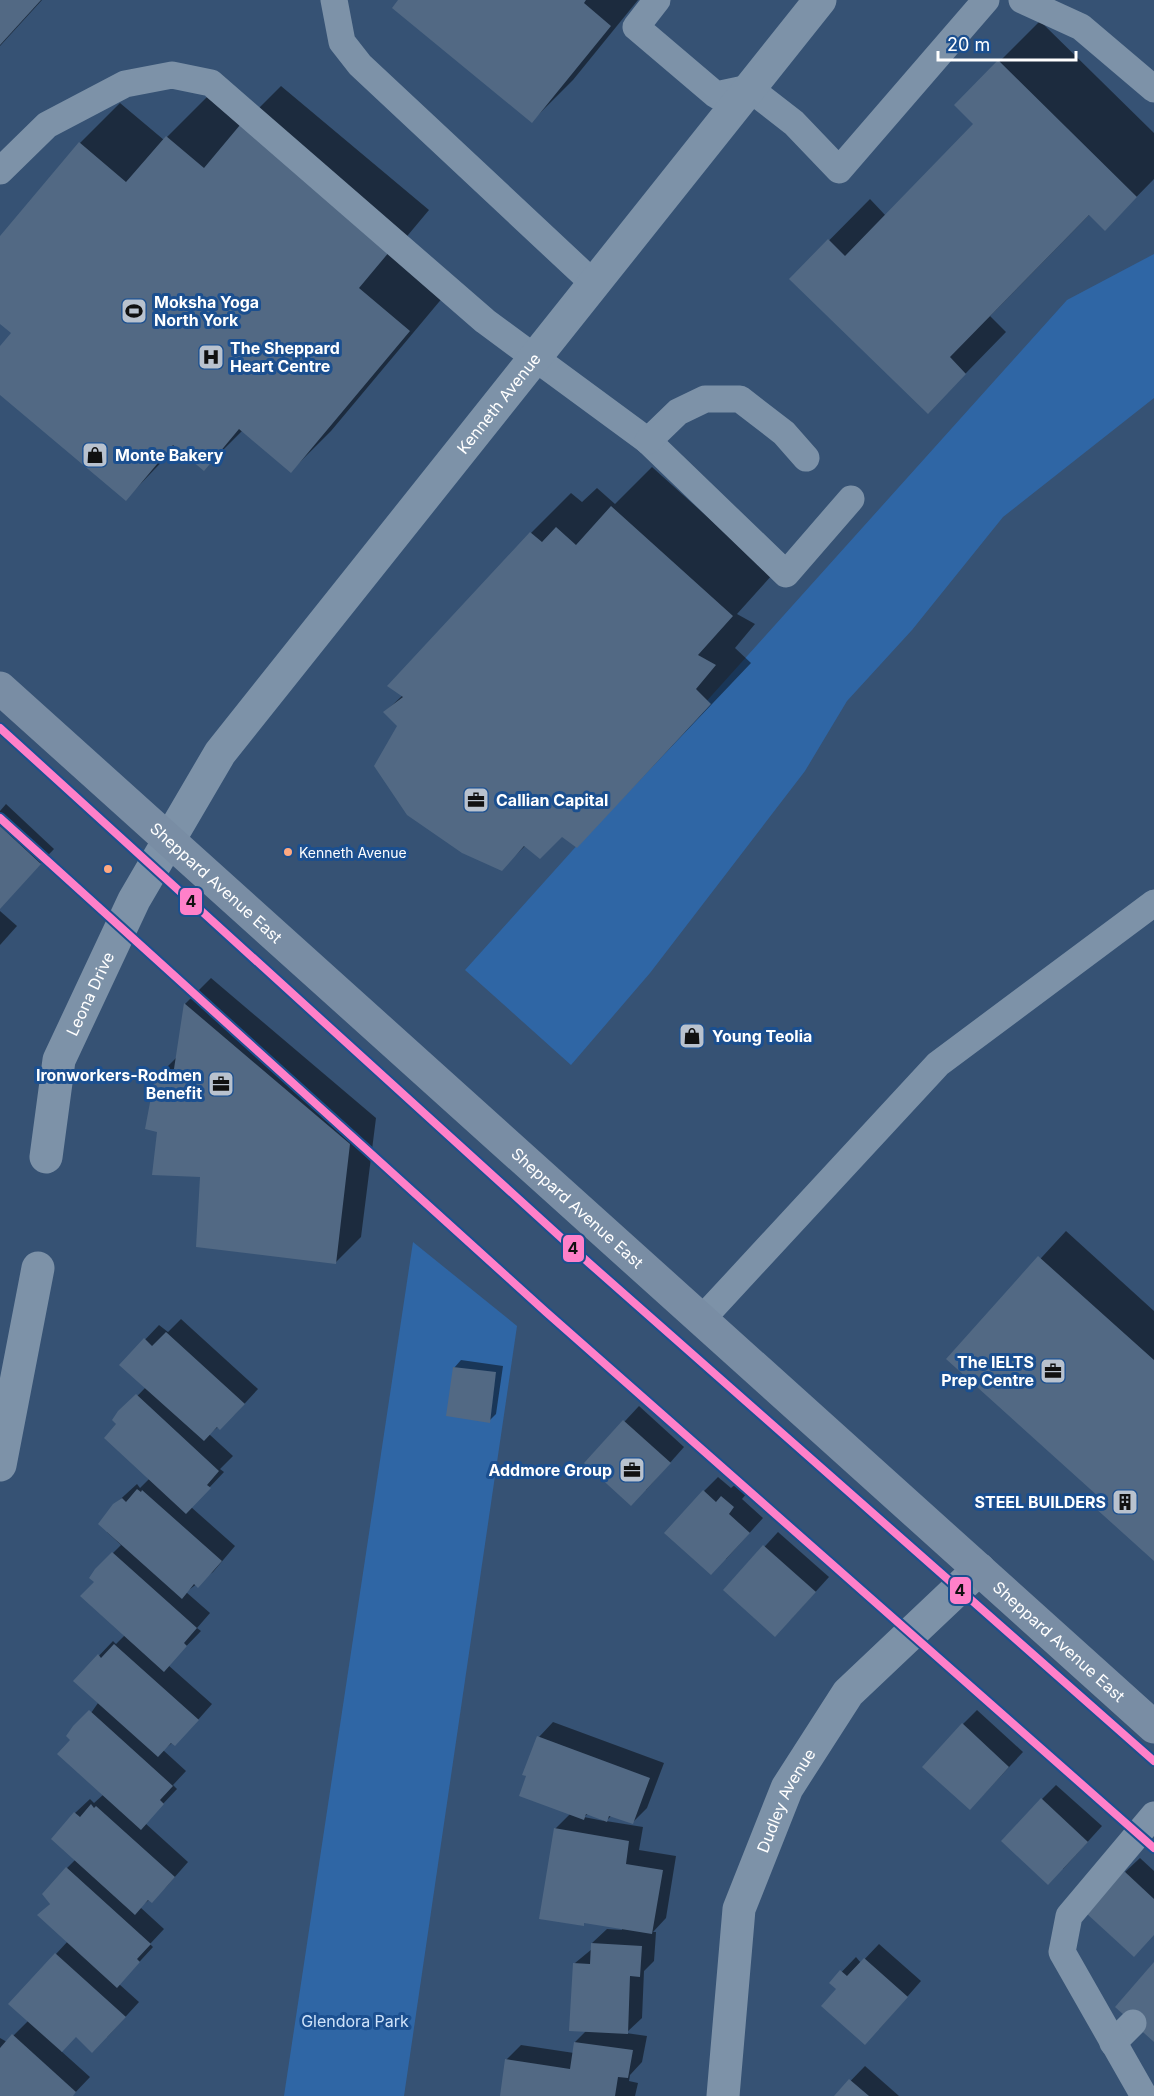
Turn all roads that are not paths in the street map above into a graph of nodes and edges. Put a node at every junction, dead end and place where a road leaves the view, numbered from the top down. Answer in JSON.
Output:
{"nodes":[{"id":1,"x":334,"y":0,"type":"edge"},
{"id":2,"x":657,"y":0,"type":"edge"},
{"id":3,"x":820,"y":0,"type":"edge"},
{"id":4,"x":986,"y":0,"type":"edge"},
{"id":5,"x":1022,"y":0,"type":"edge"},
{"id":6,"x":749,"y":88,"type":"junction"},
{"id":7,"x":1154,"y":89,"type":"edge"},
{"id":8,"x":0,"y":171,"type":"edge"},
{"id":9,"x":593,"y":283,"type":"junction"},
{"id":10,"x":533,"y":357,"type":"junction"},
{"id":11,"x":648,"y":441,"type":"junction"},
{"id":12,"x":806,"y":458,"type":"dead end"},
{"id":13,"x":851,"y":499,"type":"dead end"},
{"id":14,"x":0,"y":688,"type":"edge"},
{"id":15,"x":167,"y":840,"type":"junction"},
{"id":16,"x":1154,"y":903,"type":"edge"},
{"id":17,"x":45,"y":1158,"type":"dead end"},
{"id":18,"x":38,"y":1268,"type":"dead end"},
{"id":19,"x":700,"y":1320,"type":"junction"},
{"id":20,"x":0,"y":1465,"type":"edge"},
{"id":21,"x":979,"y":1569,"type":"junction"},
{"id":22,"x":1154,"y":1727,"type":"edge"},
{"id":23,"x":1154,"y":1815,"type":"edge"},
{"id":24,"x":1133,"y":2023,"type":"dead end"},
{"id":25,"x":1113,"y":2043,"type":"junction"},
{"id":26,"x":723,"y":2096,"type":"edge"},
{"id":27,"x":1144,"y":2096,"type":"edge"}],
"edges":[{"from":1,"to":9,"type":"lane"},
{"from":2,"to":6,"type":"lane"},
{"from":3,"to":6,"type":"street","name":"Kenneth Avenue"},
{"from":4,"to":6,"type":"lane"},
{"from":5,"to":7,"type":"lane"},
{"from":6,"to":9,"type":"street","name":"Kenneth Avenue"},
{"from":8,"to":10,"type":"lane"},
{"from":9,"to":10,"type":"street","name":"Kenneth Avenue"},
{"from":10,"to":11,"type":"lane"},
{"from":10,"to":15,"type":"street","name":"Kenneth Avenue"},
{"from":11,"to":12,"type":"lane"},
{"from":11,"to":13,"type":"lane"},
{"from":14,"to":15,"type":"main road","name":"Sheppard Avenue East"},
{"from":15,"to":17,"type":"street","name":"Leona Drive"},
{"from":15,"to":19,"type":"main road","name":"Sheppard Avenue East"},
{"from":16,"to":19,"type":"lane"},
{"from":18,"to":20,"type":"street"},
{"from":19,"to":21,"type":"main road","name":"Sheppard Avenue East"},
{"from":21,"to":22,"type":"main road","name":"Sheppard Avenue East"},
{"from":21,"to":26,"type":"street","name":"Dudley Avenue"},
{"from":23,"to":25,"type":"lane"},
{"from":24,"to":25,"type":"lane"},
{"from":25,"to":27,"type":"lane"}]}
